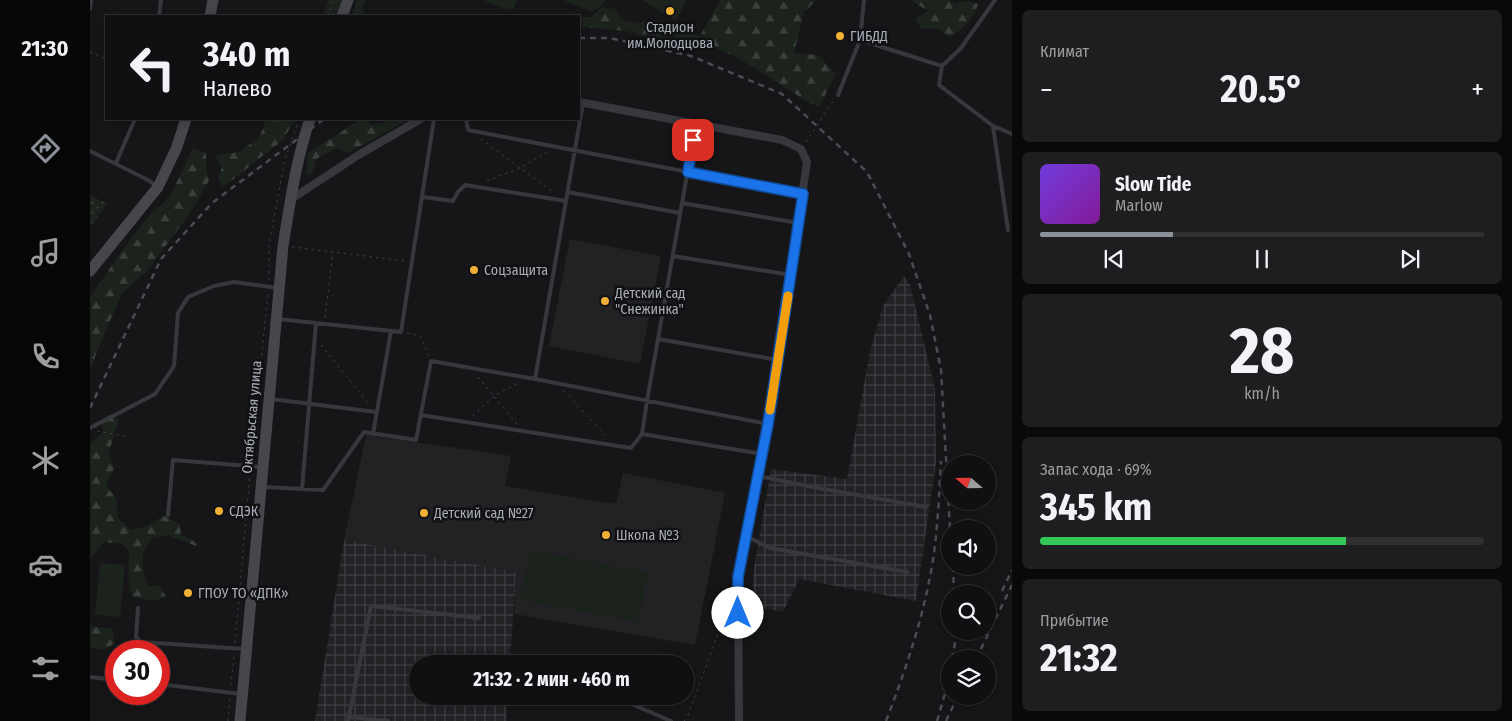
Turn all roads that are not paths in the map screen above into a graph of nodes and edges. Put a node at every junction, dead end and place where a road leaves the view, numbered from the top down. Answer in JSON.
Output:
{"nodes":[{"id":1,"x":92,"y":0,"type":"edge"},
{"id":2,"x":161,"y":0,"type":"edge"},
{"id":3,"x":213,"y":0,"type":"edge"},
{"id":4,"x":348,"y":0,"type":"edge"},
{"id":5,"x":864,"y":0,"type":"edge"},
{"id":6,"x":994,"y":0,"type":"edge"},
{"id":7,"x":90,"y":9,"type":"edge"},
{"id":8,"x":159,"y":15,"type":"edge"},
{"id":9,"x":210,"y":15,"type":"edge"},
{"id":10,"x":342,"y":15,"type":"edge"},
{"id":11,"x":860,"y":40,"type":"junction"},
{"id":12,"x":942,"y":66,"type":"junction"},
{"id":13,"x":838,"y":95,"type":"road end"},
{"id":14,"x":581,"y":102,"type":"edge"},
{"id":15,"x":135,"y":120,"type":"edge"},
{"id":16,"x":186,"y":120,"type":"edge"},
{"id":17,"x":310,"y":120,"type":"edge"},
{"id":18,"x":418,"y":120,"type":"edge"},
{"id":19,"x":434,"y":120,"type":"edge"},
{"id":20,"x":466,"y":120,"type":"edge"},
{"id":21,"x":579,"y":120,"type":"edge"},
{"id":22,"x":696,"y":124,"type":"junction"},
{"id":23,"x":993,"y":126,"type":"junction"},
{"id":24,"x":1012,"y":134,"type":"edge"},
{"id":25,"x":575,"y":150,"type":"junction"},
{"id":26,"x":90,"y":151,"type":"edge"},
{"id":27,"x":116,"y":163,"type":"junction"},
{"id":28,"x":688,"y":172,"type":"junction"},
{"id":29,"x":158,"y":187,"type":"junction"},
{"id":30,"x":568,"y":192,"type":"junction"},
{"id":31,"x":803,"y":194,"type":"junction"},
{"id":32,"x":422,"y":197,"type":"junction"},
{"id":33,"x":290,"y":200,"type":"junction"},
{"id":34,"x":566,"y":201,"type":"junction"},
{"id":35,"x":682,"y":202,"type":"junction"},
{"id":36,"x":680,"y":213,"type":"junction"},
{"id":37,"x":798,"y":223,"type":"junction"},
{"id":38,"x":1008,"y":230,"type":"dead end"},
{"id":39,"x":672,"y":256,"type":"junction"},
{"id":40,"x":90,"y":271,"type":"edge"},
{"id":41,"x":791,"y":276,"type":"junction"},
{"id":42,"x":274,"y":287,"type":"junction"},
{"id":43,"x":276,"y":318,"type":"junction"},
{"id":44,"x":316,"y":323,"type":"junction"},
{"id":45,"x":391,"y":331,"type":"junction"},
{"id":46,"x":658,"y":339,"type":"junction"},
{"id":47,"x":778,"y":360,"type":"junction"},
{"id":48,"x":535,"y":379,"type":"junction"},
{"id":49,"x":269,"y":399,"type":"junction"},
{"id":50,"x":647,"y":401,"type":"junction"},
{"id":51,"x":309,"y":404,"type":"junction"},
{"id":52,"x":376,"y":412,"type":"junction"},
{"id":53,"x":421,"y":414,"type":"junction"},
{"id":54,"x":768,"y":424,"type":"junction"},
{"id":55,"x":90,"y":429,"type":"edge"},
{"id":56,"x":373,"y":434,"type":"junction"},
{"id":57,"x":642,"y":434,"type":"junction"},
{"id":58,"x":762,"y":454,"type":"junction"},
{"id":59,"x":263,"y":468,"type":"junction"},
{"id":60,"x":758,"y":476,"type":"junction"},
{"id":61,"x":262,"y":487,"type":"junction"},
{"id":62,"x":302,"y":489,"type":"junction"},
{"id":63,"x":926,"y":507,"type":"dead end"},
{"id":64,"x":168,"y":515,"type":"dead end"},
{"id":65,"x":746,"y":536,"type":"junction"},
{"id":66,"x":907,"y":572,"type":"dead end"},
{"id":67,"x":138,"y":608,"type":"dead end"},
{"id":68,"x":479,"y":618,"type":"dead end"},
{"id":69,"x":247,"y":649,"type":"junction"},
{"id":70,"x":90,"y":677,"type":"edge"},
{"id":71,"x":105,"y":679,"type":"edge"},
{"id":72,"x":170,"y":685,"type":"edge"},
{"id":73,"x":243,"y":694,"type":"junction"},
{"id":74,"x":634,"y":705,"type":"edge"},
{"id":75,"x":348,"y":719,"type":"edge"},
{"id":76,"x":240,"y":721,"type":"edge"},
{"id":77,"x":388,"y":721,"type":"edge"},
{"id":78,"x":671,"y":721,"type":"edge"},
{"id":79,"x":739,"y":721,"type":"edge"}],
"edges":[{"from":1,"to":7,"type":"lane"},
{"from":2,"to":8,"type":"lane"},
{"from":3,"to":9,"type":"main road"},
{"from":4,"to":10,"type":"main road"},
{"from":5,"to":11,"type":"lane"},
{"from":6,"to":12,"type":"lane"},
{"from":11,"to":12,"type":"lane"},
{"from":11,"to":13,"type":"lane"},
{"from":12,"to":23,"type":"lane"},
{"from":14,"to":22,"type":"street"},
{"from":15,"to":27,"type":"lane"},
{"from":16,"to":29,"type":"main road"},
{"from":17,"to":33,"type":"main road","name":"Октябрьская улица"},
{"from":18,"to":33,"type":"street"},
{"from":19,"to":32,"type":"lane"},
{"from":20,"to":25,"type":"lane"},
{"from":21,"to":25,"type":"lane"},
{"from":22,"to":28,"type":"lane"},
{"from":22,"to":31,"type":"street"},
{"from":23,"to":24,"type":"lane"},
{"from":23,"to":38,"type":"lane"},
{"from":25,"to":28,"type":"lane"},
{"from":25,"to":30,"type":"lane"},
{"from":26,"to":27,"type":"lane"},
{"from":27,"to":29,"type":"lane"},
{"from":28,"to":31,"type":"lane"},
{"from":28,"to":35,"type":"lane"},
{"from":29,"to":40,"type":"main road"},
{"from":30,"to":34,"type":"lane"},
{"from":30,"to":36,"type":"lane"},
{"from":31,"to":37,"type":"street"},
{"from":32,"to":34,"type":"lane"},
{"from":32,"to":45,"type":"lane"},
{"from":33,"to":42,"type":"main road","name":"Октябрьская улица"},
{"from":34,"to":48,"type":"lane"},
{"from":35,"to":36,"type":"lane"},
{"from":35,"to":37,"type":"lane"},
{"from":36,"to":39,"type":"lane"},
{"from":37,"to":41,"type":"street"},
{"from":39,"to":41,"type":"lane"},
{"from":39,"to":46,"type":"lane"},
{"from":41,"to":47,"type":"street"},
{"from":42,"to":43,"type":"main road","name":"Октябрьская улица"},
{"from":42,"to":55,"type":"lane"},
{"from":43,"to":44,"type":"lane"},
{"from":43,"to":49,"type":"main road","name":"Октябрьская улица"},
{"from":44,"to":45,"type":"lane"},
{"from":44,"to":51,"type":"lane"},
{"from":45,"to":52,"type":"lane"},
{"from":46,"to":47,"type":"lane"},
{"from":46,"to":50,"type":"lane"},
{"from":47,"to":54,"type":"street"},
{"from":48,"to":50,"type":"lane"},
{"from":48,"to":53,"type":"lane"},
{"from":49,"to":51,"type":"lane"},
{"from":49,"to":59,"type":"main road","name":"Октябрьская улица"},
{"from":50,"to":54,"type":"lane"},
{"from":50,"to":57,"type":"lane"},
{"from":51,"to":52,"type":"lane"},
{"from":51,"to":62,"type":"lane"},
{"from":52,"to":56,"type":"lane"},
{"from":53,"to":56,"type":"lane"},
{"from":53,"to":57,"type":"lane"},
{"from":54,"to":58,"type":"street"},
{"from":56,"to":62,"type":"lane"},
{"from":57,"to":58,"type":"lane"},
{"from":58,"to":60,"type":"street"},
{"from":59,"to":61,"type":"main road","name":"Октябрьская улица"},
{"from":59,"to":64,"type":"lane"},
{"from":60,"to":63,"type":"lane"},
{"from":60,"to":65,"type":"street"},
{"from":61,"to":62,"type":"lane"},
{"from":61,"to":69,"type":"main road","name":"Октябрьская улица"},
{"from":65,"to":66,"type":"lane"},
{"from":65,"to":79,"type":"street"},
{"from":67,"to":69,"type":"lane"},
{"from":68,"to":75,"type":"lane"},
{"from":69,"to":73,"type":"main road","name":"Октябрьская улица"},
{"from":70,"to":71,"type":"lane"},
{"from":72,"to":73,"type":"lane"},
{"from":73,"to":76,"type":"main road","name":"Октябрьская улица"},
{"from":74,"to":78,"type":"lane"},
{"from":75,"to":77,"type":"lane"}]}
